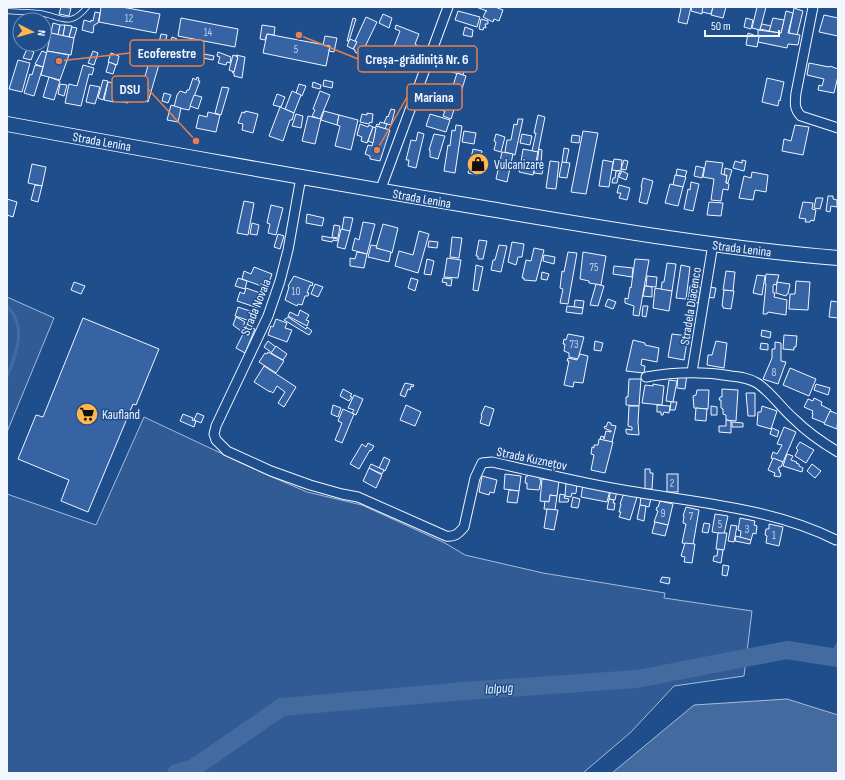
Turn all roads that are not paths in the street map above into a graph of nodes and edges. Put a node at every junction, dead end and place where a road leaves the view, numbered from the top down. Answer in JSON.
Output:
{"nodes":[{"id":1,"x":87,"y":7,"type":"edge"},
{"id":2,"x":448,"y":7,"type":"edge"},
{"id":3,"x":813,"y":7,"type":"edge"},
{"id":4,"x":7,"y":11,"type":"edge"},
{"id":5,"x":7,"y":124,"type":"edge"},
{"id":6,"x":838,"y":128,"type":"edge"},
{"id":7,"x":301,"y":177,"type":"junction"},
{"id":8,"x":380,"y":191,"type":"junction"},
{"id":9,"x":713,"y":244,"type":"junction"},
{"id":10,"x":838,"y":258,"type":"edge"},
{"id":11,"x":692,"y":372,"type":"junction"},
{"id":12,"x":646,"y":377,"type":"dead end"},
{"id":13,"x":216,"y":440,"type":"joint"},
{"id":14,"x":838,"y":452,"type":"edge"},
{"id":15,"x":837,"y":540,"type":"edge"}],
"edges":[{"from":1,"to":4,"type":"lane"},
{"from":2,"to":8,"type":"street"},
{"from":3,"to":6,"type":"street"},
{"from":5,"to":7,"type":"main road","name":"Strada Lenina"},
{"from":7,"to":8,"type":"main road","name":"Strada Lenina"},
{"from":7,"to":13,"type":"street","name":"Strada Novaia"},
{"from":8,"to":9,"type":"main road","name":"Strada Lenina"},
{"from":9,"to":10,"type":"main road","name":"Strada Lenina"},
{"from":9,"to":11,"type":"street","name":"Stradela Diacenco"},
{"from":11,"to":12,"type":"street"},
{"from":11,"to":14,"type":"street"},
{"from":13,"to":15,"type":"street","name":"Strada Kuznețov"}]}
